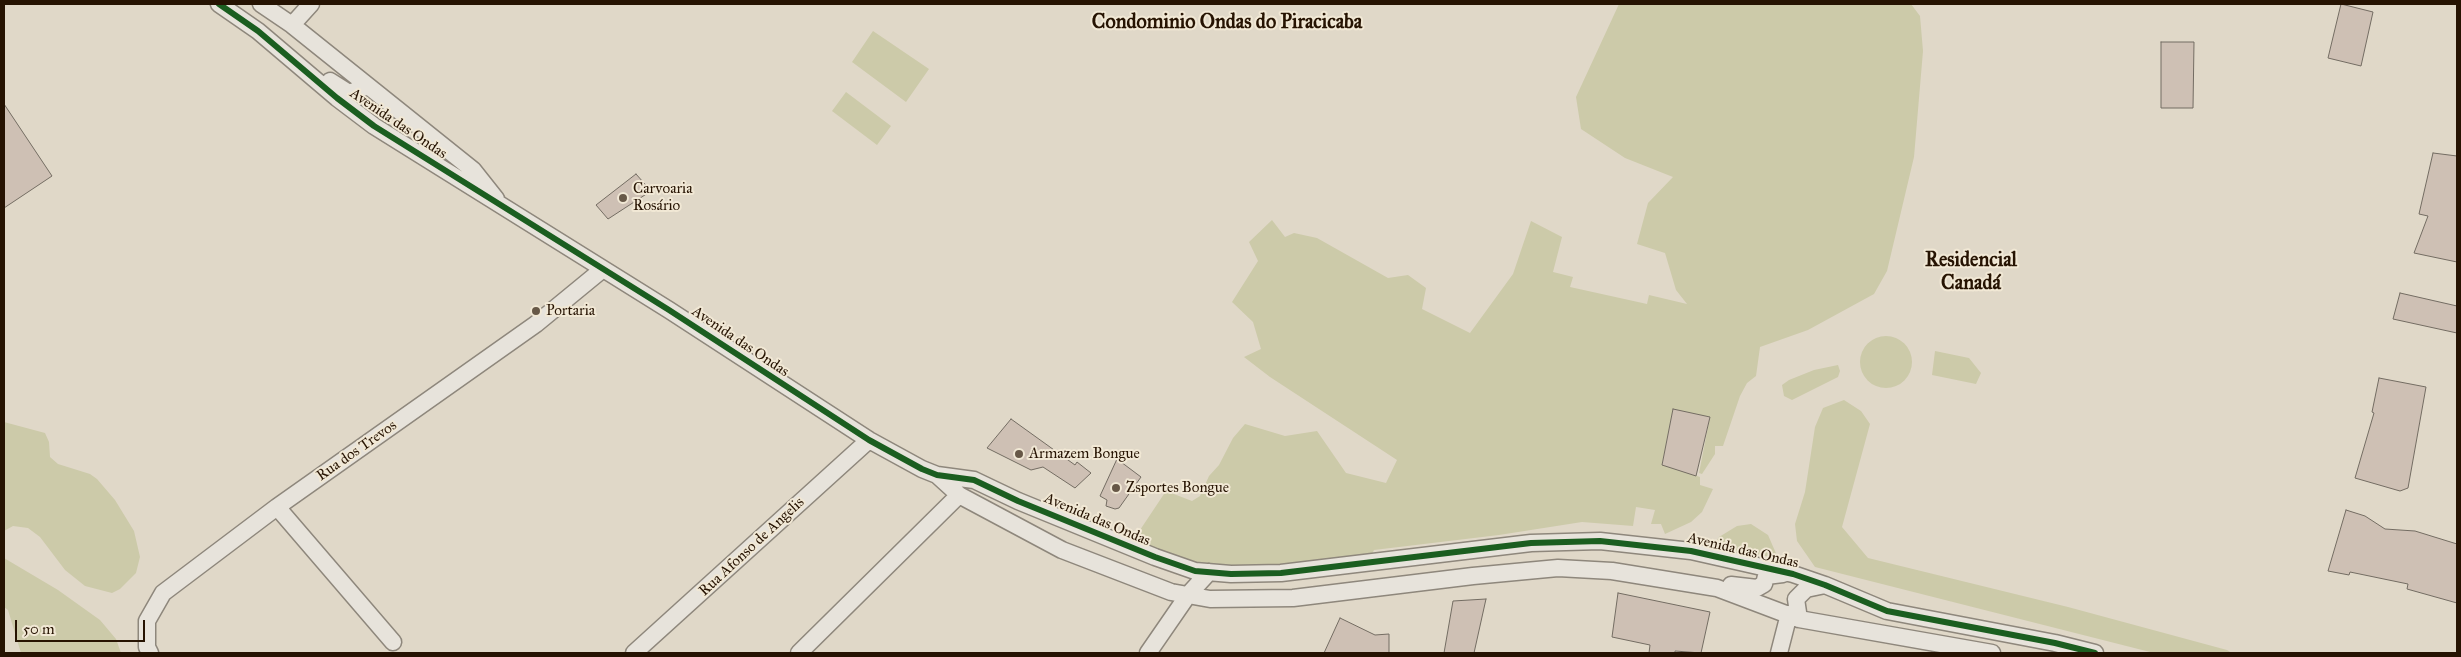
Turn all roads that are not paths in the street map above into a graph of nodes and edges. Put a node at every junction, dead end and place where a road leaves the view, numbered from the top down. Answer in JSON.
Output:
{"nodes":[{"id":1,"x":219,"y":4,"type":"edge"},
{"id":2,"x":311,"y":4,"type":"edge"},
{"id":3,"x":266,"y":5,"type":"edge"},
{"id":4,"x":243,"y":21,"type":"junction"},
{"id":5,"x":292,"y":25,"type":"junction"},
{"id":6,"x":279,"y":49,"type":"junction"},
{"id":7,"x":368,"y":86,"type":"junction"},
{"id":8,"x":374,"y":126,"type":"junction"},
{"id":9,"x":472,"y":170,"type":"junction"},
{"id":10,"x":502,"y":207,"type":"junction"},
{"id":11,"x":603,"y":269,"type":"junction"},
{"id":12,"x":869,"y":440,"type":"junction"},
{"id":13,"x":937,"y":475,"type":"junction"},
{"id":14,"x":959,"y":495,"type":"junction"},
{"id":15,"x":1028,"y":505,"type":"junction"},
{"id":16,"x":277,"y":507,"type":"junction"},
{"id":17,"x":1058,"y":516,"type":"junction"},
{"id":18,"x":1016,"y":524,"type":"junction"},
{"id":19,"x":1043,"y":539,"type":"junction"},
{"id":20,"x":1209,"y":572,"type":"junction"},
{"id":21,"x":1793,"y":574,"type":"junction"},
{"id":22,"x":1694,"y":583,"type":"junction"},
{"id":23,"x":1825,"y":585,"type":"junction"},
{"id":24,"x":1188,"y":594,"type":"junction"},
{"id":25,"x":1794,"y":617,"type":"junction"},
{"id":26,"x":393,"y":642,"type":"dead end"},
{"id":27,"x":150,"y":653,"type":"edge"},
{"id":28,"x":634,"y":653,"type":"edge"},
{"id":29,"x":799,"y":653,"type":"edge"},
{"id":30,"x":1148,"y":653,"type":"edge"},
{"id":31,"x":1779,"y":653,"type":"edge"},
{"id":32,"x":1992,"y":653,"type":"edge"},
{"id":33,"x":2095,"y":653,"type":"edge"}],
"edges":[{"from":1,"to":4,"type":"street","name":"Avenida das Ondas"},
{"from":2,"to":5,"type":"street"},
{"from":3,"to":4,"type":"street"},
{"from":3,"to":5,"type":"street","name":"Avenida das Ondas"},
{"from":4,"to":6,"type":"street","name":"Avenida das Ondas"},
{"from":5,"to":7,"type":"street","name":"Avenida das Ondas"},
{"from":6,"to":7,"type":"street"},
{"from":6,"to":8,"type":"street","name":"Avenida das Ondas"},
{"from":7,"to":9,"type":"street","name":"Avenida das Ondas"},
{"from":8,"to":9,"type":"street"},
{"from":8,"to":10,"type":"street","name":"Avenida das Ondas"},
{"from":9,"to":10,"type":"street","name":"Avenida das Ondas"},
{"from":10,"to":11,"type":"street","name":"Avenida das Ondas"},
{"from":11,"to":12,"type":"street","name":"Avenida das Ondas"},
{"from":11,"to":16,"type":"street","name":"Rua dos Trevos"},
{"from":12,"to":13,"type":"street","name":"Avenida das Ondas"},
{"from":12,"to":28,"type":"street","name":"Rua Afonso de Angelis"},
{"from":13,"to":14,"type":"street","name":"Avenida das Ondas"},
{"from":13,"to":15,"type":"street","name":"Avenida das Ondas"},
{"from":14,"to":18,"type":"street","name":"Avenida das Ondas"},
{"from":14,"to":29,"type":"street"},
{"from":15,"to":17,"type":"street","name":"Avenida das Ondas"},
{"from":15,"to":18,"type":"street"},
{"from":16,"to":26,"type":"street"},
{"from":16,"to":27,"type":"street","name":"Rua dos Trevos"},
{"from":17,"to":19,"type":"street"},
{"from":17,"to":20,"type":"street","name":"Avenida das Ondas"},
{"from":18,"to":19,"type":"street","name":"Avenida das Ondas"},
{"from":19,"to":24,"type":"street","name":"Avenida das Ondas"},
{"from":20,"to":21,"type":"street","name":"Avenida das Ondas"},
{"from":20,"to":24,"type":"street"},
{"from":21,"to":22,"type":"street"},
{"from":21,"to":23,"type":"street","name":"Avenida das Ondas"},
{"from":22,"to":24,"type":"street","name":"Avenida das Ondas"},
{"from":22,"to":25,"type":"street","name":"Avenida das Ondas"},
{"from":23,"to":25,"type":"street"},
{"from":23,"to":33,"type":"street","name":"Avenida das Ondas"},
{"from":24,"to":30,"type":"street"},
{"from":25,"to":31,"type":"street"},
{"from":25,"to":32,"type":"street","name":"Avenida das Ondas"}]}
